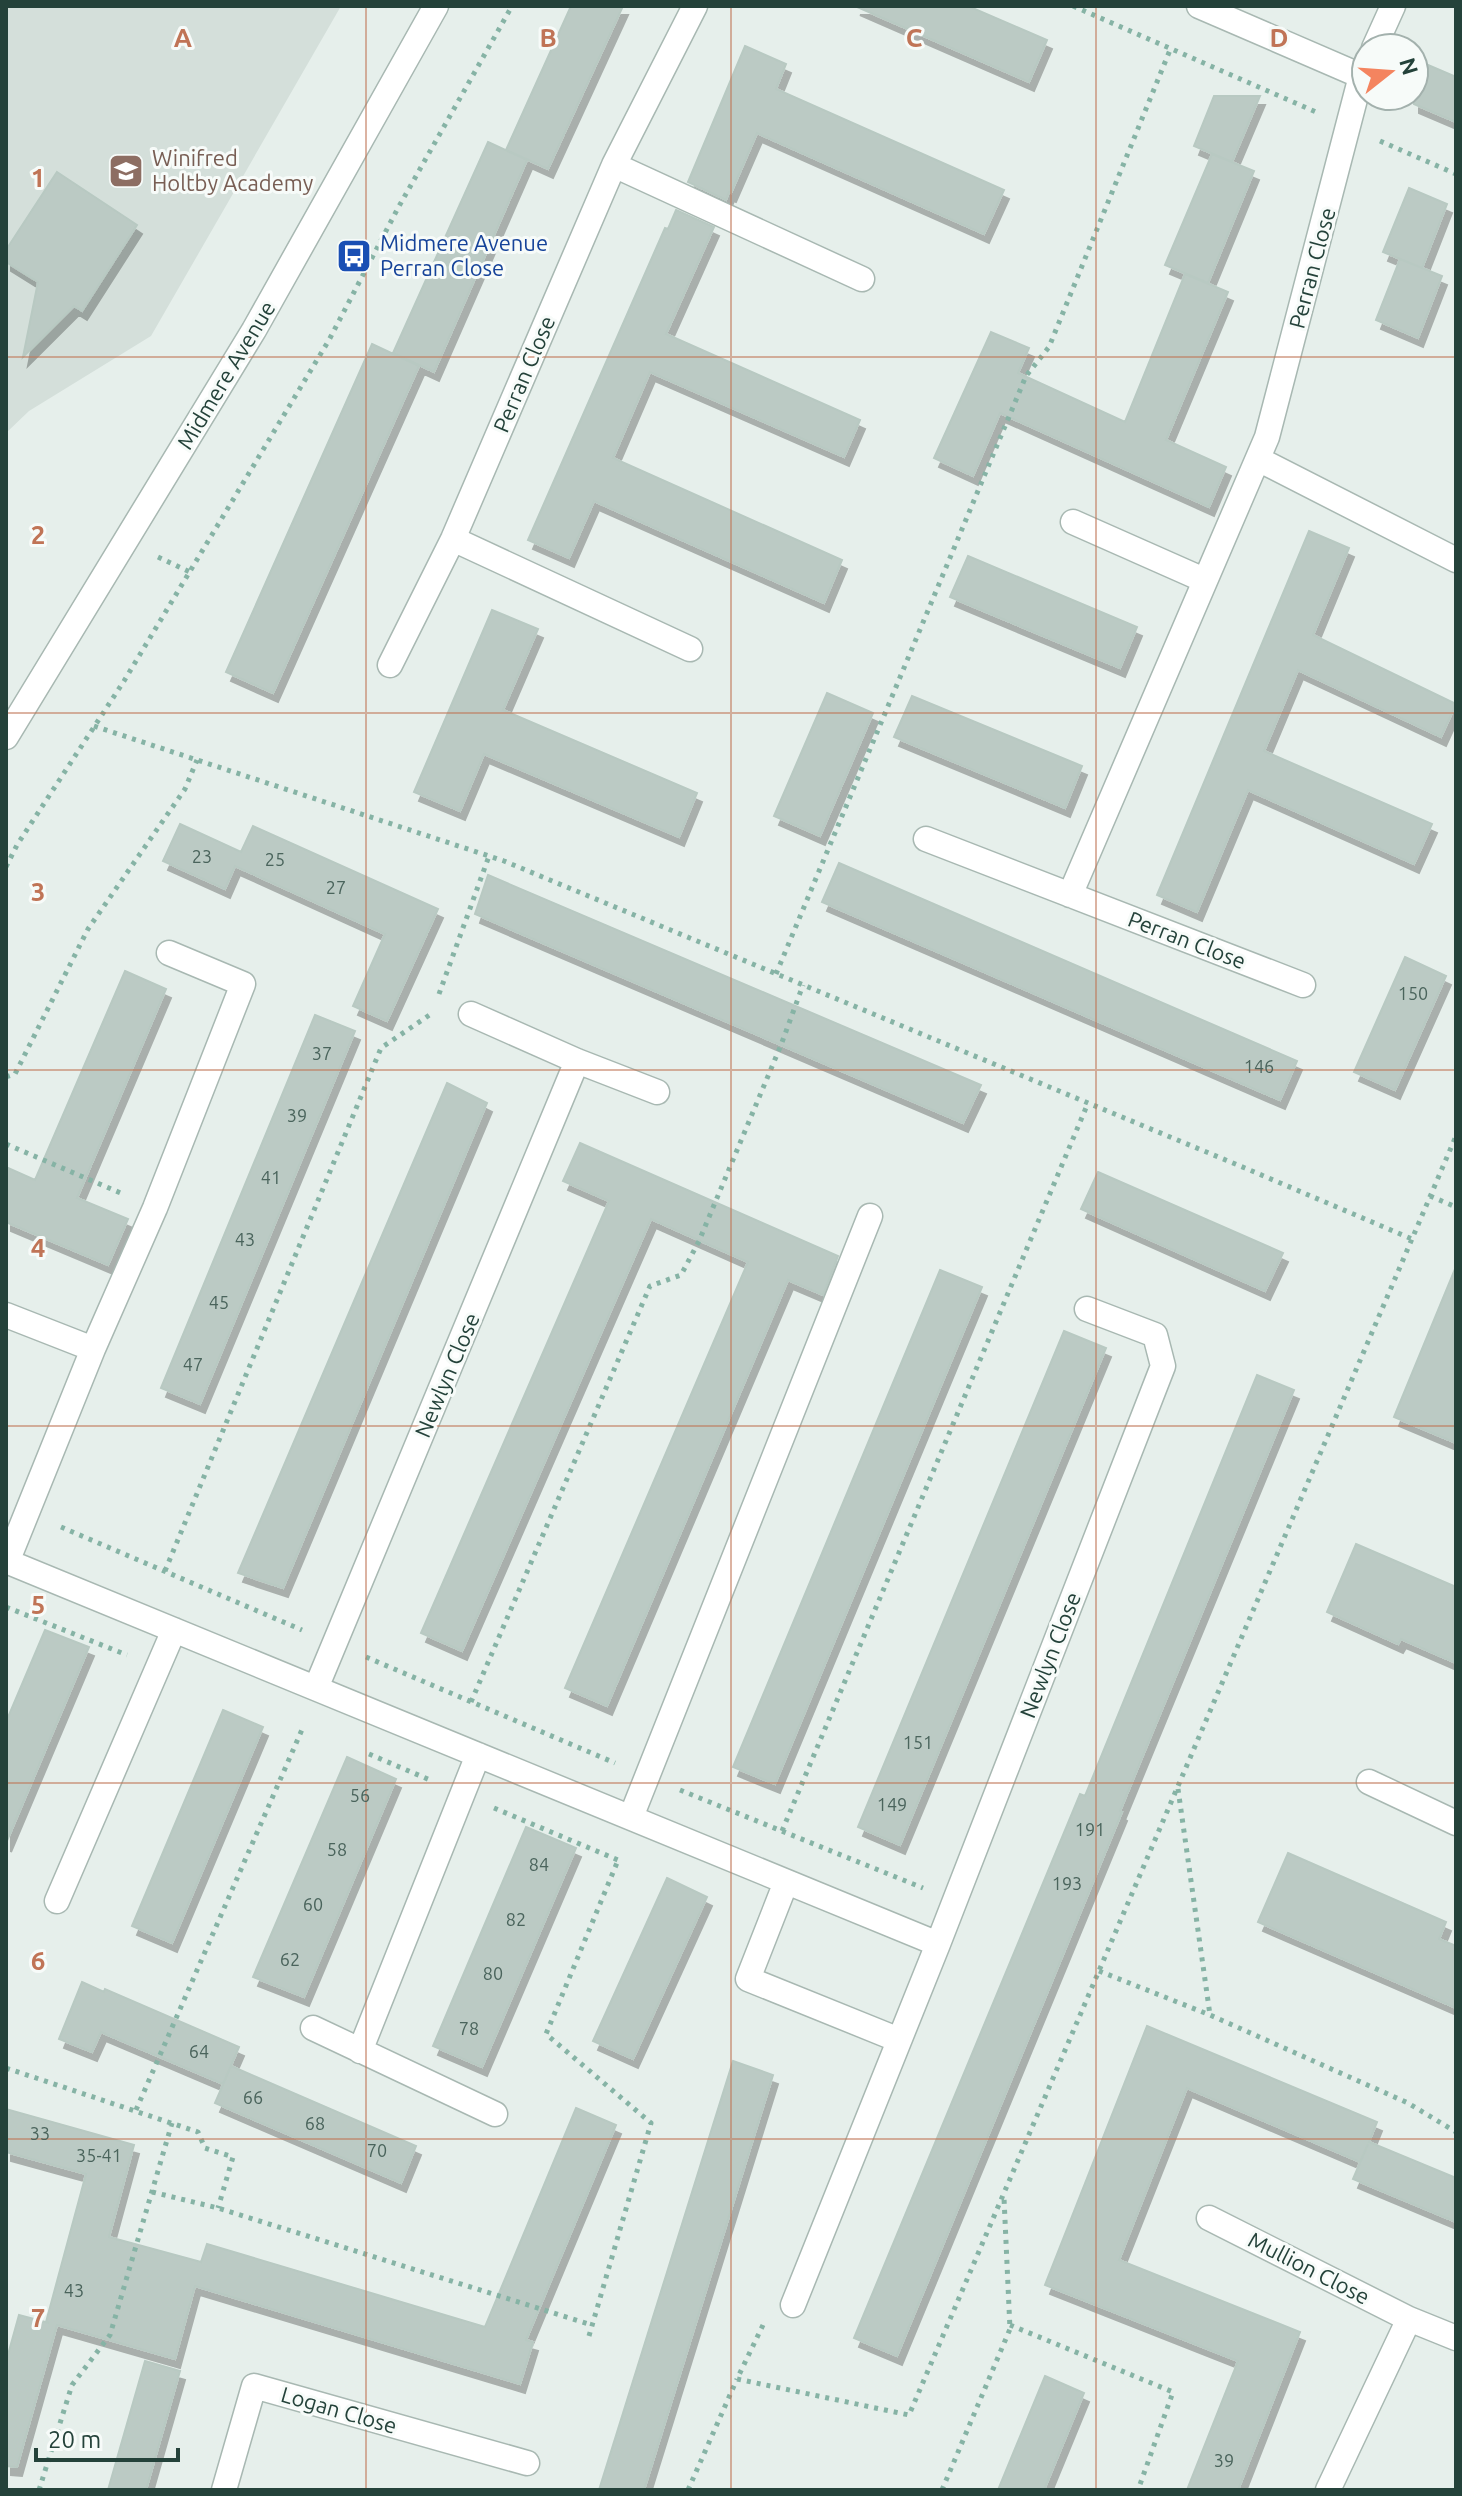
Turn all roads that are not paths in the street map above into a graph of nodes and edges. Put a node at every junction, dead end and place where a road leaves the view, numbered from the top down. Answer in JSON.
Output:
{"nodes":[{"id":1,"x":436,"y":6,"type":"edge"},
{"id":2,"x":695,"y":6,"type":"edge"},
{"id":3,"x":1199,"y":6,"type":"edge"},
{"id":4,"x":1393,"y":6,"type":"edge"},
{"id":5,"x":1381,"y":32,"type":"edge"},
{"id":6,"x":1350,"y":65,"type":"edge"},
{"id":7,"x":1353,"y":112,"type":"edge"},
{"id":8,"x":614,"y":165,"type":"junction"},
{"id":9,"x":862,"y":279,"type":"dead end"},
{"id":10,"x":1258,"y":459,"type":"junction"},
{"id":11,"x":1073,"y":522,"type":"dead end"},
{"id":12,"x":453,"y":539,"type":"junction"},
{"id":13,"x":1456,"y":560,"type":"edge"},
{"id":14,"x":1204,"y":580,"type":"junction"},
{"id":15,"x":690,"y":649,"type":"dead end"},
{"id":16,"x":390,"y":665,"type":"dead end"},
{"id":17,"x":6,"y":737,"type":"edge"},
{"id":18,"x":926,"y":839,"type":"dead end"},
{"id":19,"x":1070,"y":895,"type":"junction"},
{"id":20,"x":169,"y":953,"type":"dead end"},
{"id":21,"x":1303,"y":985,"type":"dead end"},
{"id":22,"x":471,"y":1014,"type":"dead end"},
{"id":23,"x":577,"y":1061,"type":"junction"},
{"id":24,"x":657,"y":1092,"type":"dead end"},
{"id":25,"x":870,"y":1216,"type":"dead end"},
{"id":26,"x":1087,"y":1309,"type":"dead end"},
{"id":27,"x":6,"y":1315,"type":"edge"},
{"id":28,"x":93,"y":1349,"type":"junction"},
{"id":29,"x":7,"y":1561,"type":"edge"},
{"id":30,"x":174,"y":1630,"type":"junction"},
{"id":31,"x":316,"y":1688,"type":"junction"},
{"id":32,"x":478,"y":1755,"type":"junction"},
{"id":33,"x":1369,"y":1782,"type":"dead end"},
{"id":34,"x":633,"y":1819,"type":"junction"},
{"id":35,"x":1456,"y":1823,"type":"edge"},
{"id":36,"x":786,"y":1882,"type":"junction"},
{"id":37,"x":57,"y":1901,"type":"dead end"},
{"id":38,"x":938,"y":1944,"type":"junction"},
{"id":39,"x":313,"y":2028,"type":"dead end"},
{"id":40,"x":899,"y":2040,"type":"junction"},
{"id":41,"x":360,"y":2051,"type":"junction"},
{"id":42,"x":495,"y":2114,"type":"dead end"},
{"id":43,"x":1209,"y":2218,"type":"dead end"},
{"id":44,"x":793,"y":2305,"type":"road end"},
{"id":45,"x":1409,"y":2319,"type":"junction"},
{"id":46,"x":1456,"y":2338,"type":"edge"},
{"id":47,"x":527,"y":2463,"type":"dead end"},
{"id":48,"x":224,"y":2490,"type":"edge"},
{"id":49,"x":1328,"y":2490,"type":"edge"}],
"edges":[{"from":1,"to":17,"type":"street","name":"Midmere Avenue"},
{"from":2,"to":8,"type":"street","name":"Perran Close"},
{"from":3,"to":6,"type":"street","name":"Perran Close"},
{"from":4,"to":5,"type":"street"},
{"from":7,"to":10,"type":"street","name":"Perran Close"},
{"from":8,"to":9,"type":"street"},
{"from":8,"to":12,"type":"street","name":"Perran Close"},
{"from":10,"to":13,"type":"street"},
{"from":10,"to":14,"type":"street","name":"Perran Close"},
{"from":11,"to":14,"type":"street"},
{"from":12,"to":15,"type":"street"},
{"from":12,"to":16,"type":"street","name":"Perran Close"},
{"from":14,"to":19,"type":"street","name":"Perran Close"},
{"from":18,"to":19,"type":"street","name":"Perran Close"},
{"from":19,"to":21,"type":"street","name":"Perran Close"},
{"from":20,"to":28,"type":"street"},
{"from":22,"to":23,"type":"street"},
{"from":23,"to":24,"type":"street"},
{"from":23,"to":31,"type":"street","name":"Newlyn Close"},
{"from":25,"to":34,"type":"street"},
{"from":26,"to":38,"type":"street","name":"Newlyn Close"},
{"from":27,"to":28,"type":"street"},
{"from":28,"to":29,"type":"street"},
{"from":29,"to":30,"type":"street"},
{"from":30,"to":31,"type":"street"},
{"from":30,"to":37,"type":"street"},
{"from":31,"to":32,"type":"street"},
{"from":32,"to":34,"type":"street"},
{"from":32,"to":41,"type":"street"},
{"from":33,"to":35,"type":"street"},
{"from":34,"to":36,"type":"street"},
{"from":36,"to":38,"type":"street"},
{"from":36,"to":40,"type":"street"},
{"from":38,"to":40,"type":"street","name":"Newlyn Close"},
{"from":39,"to":41,"type":"street"},
{"from":40,"to":44,"type":"street","name":"Newlyn Close"},
{"from":41,"to":42,"type":"street"},
{"from":43,"to":45,"type":"street","name":"Mullion Close"},
{"from":45,"to":46,"type":"street","name":"Mullion Close"},
{"from":45,"to":49,"type":"street"},
{"from":47,"to":48,"type":"street","name":"Logan Close"}]}
